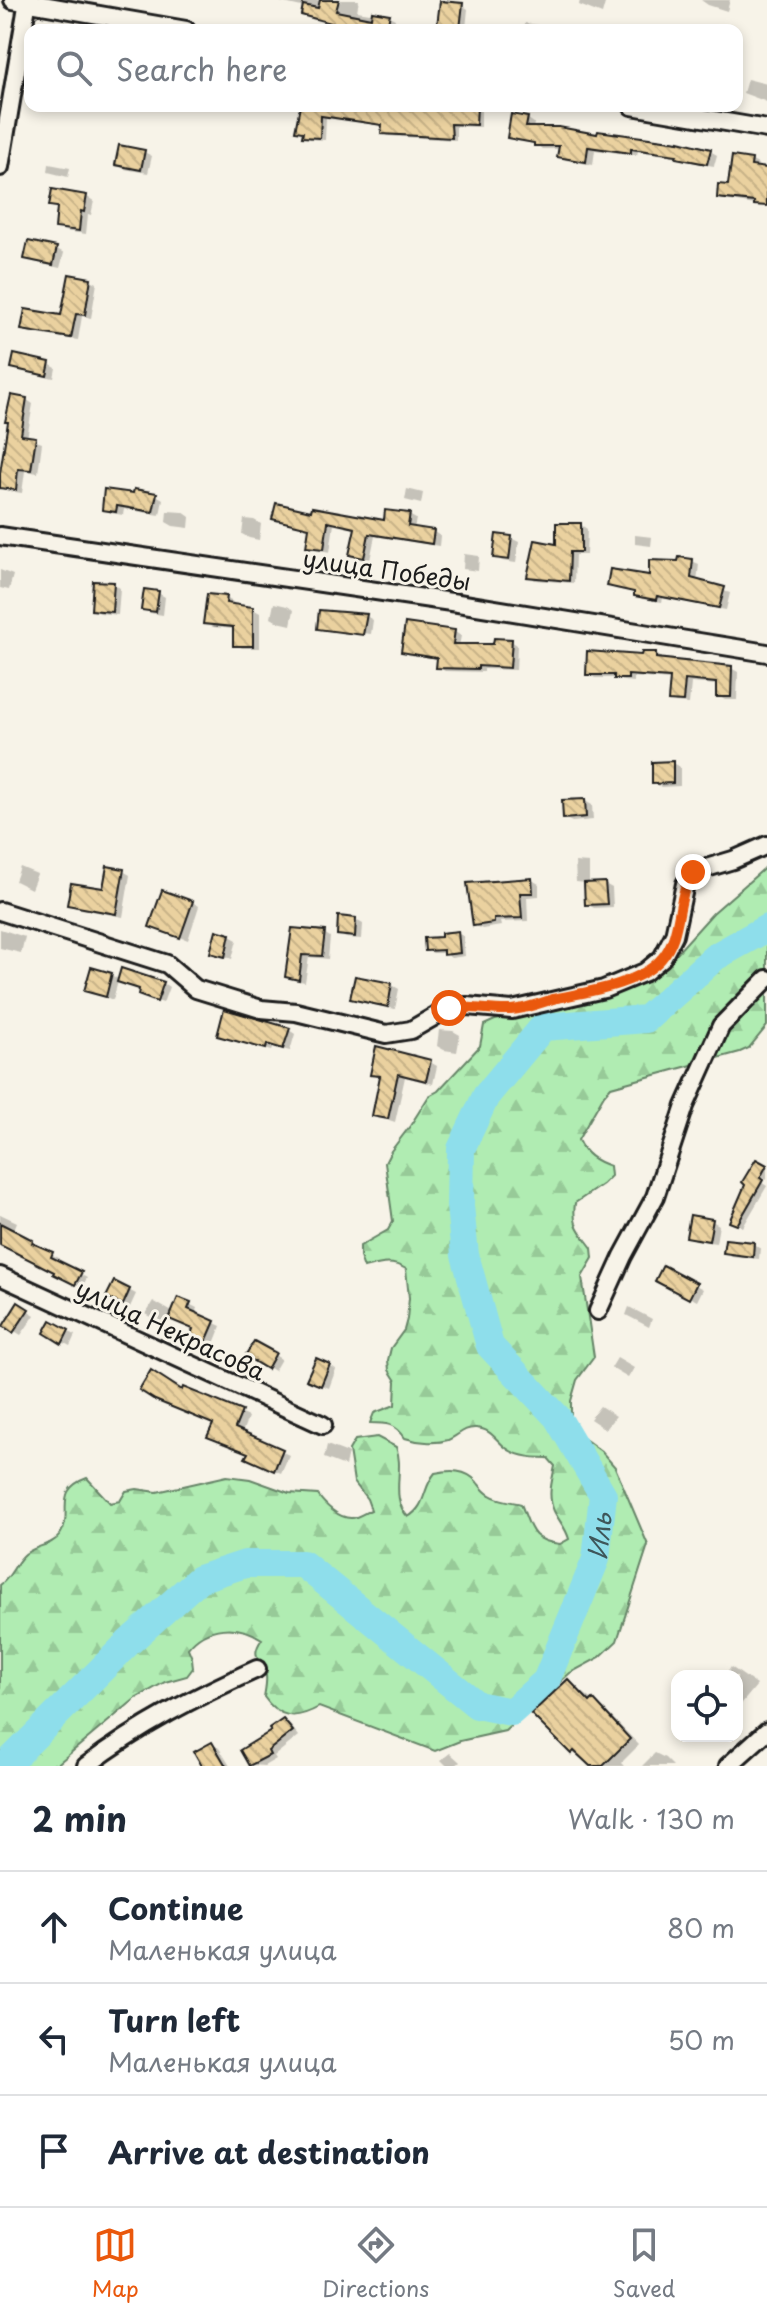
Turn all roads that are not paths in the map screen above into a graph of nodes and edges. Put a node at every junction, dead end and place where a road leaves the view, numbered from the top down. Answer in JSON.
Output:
{"nodes":[{"id":1,"x":23,"y":1,"type":"edge"},
{"id":2,"x":152,"y":24,"type":"edge"},
{"id":3,"x":667,"y":112,"type":"edge"},
{"id":4,"x":767,"y":129,"type":"edge"},
{"id":5,"x":0,"y":167,"type":"edge"},
{"id":6,"x":0,"y":536,"type":"edge"},
{"id":7,"x":767,"y":653,"type":"edge"},
{"id":8,"x":767,"y":845,"type":"edge"},
{"id":9,"x":0,"y":911,"type":"edge"},
{"id":10,"x":767,"y":979,"type":"edge"},
{"id":11,"x":0,"y":1276,"type":"edge"},
{"id":12,"x":598,"y":1311,"type":"dead end"},
{"id":13,"x":323,"y":1425,"type":"dead end"},
{"id":14,"x":257,"y":1669,"type":"dead end"},
{"id":15,"x":767,"y":1731,"type":"edge"},
{"id":16,"x":86,"y":1766,"type":"edge"},
{"id":17,"x":728,"y":1766,"type":"edge"}],
"edges":[{"from":1,"to":2,"type":"street"},
{"from":1,"to":5,"type":"street"},
{"from":3,"to":4,"type":"street"},
{"from":6,"to":7,"type":"street","name":"улица Победы"},
{"from":8,"to":9,"type":"street"},
{"from":10,"to":12,"type":"street"},
{"from":11,"to":13,"type":"street","name":"улица Некрасова"},
{"from":14,"to":16,"type":"street"},
{"from":15,"to":17,"type":"street"}]}
